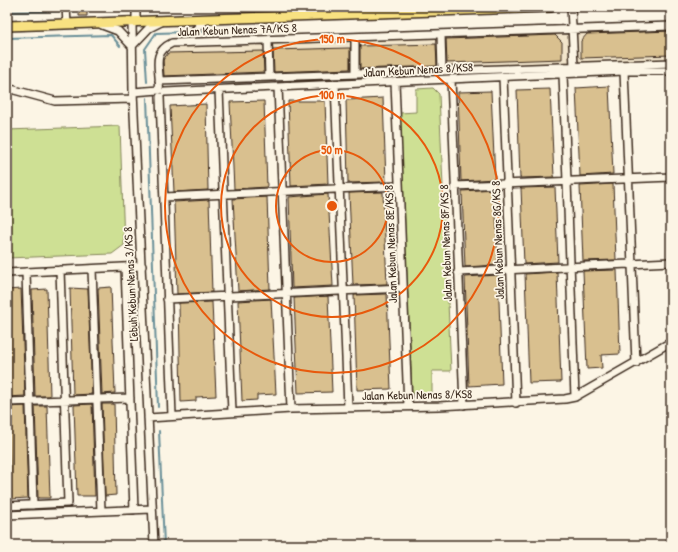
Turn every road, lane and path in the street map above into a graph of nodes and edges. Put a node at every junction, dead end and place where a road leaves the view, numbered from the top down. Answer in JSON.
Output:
{"nodes":[{"id":1,"x":66,"y":7,"type":"edge"},
{"id":2,"x":136,"y":7,"type":"edge"},
{"id":3,"x":534,"y":7,"type":"edge"},
{"id":4,"x":551,"y":7,"type":"edge"},
{"id":5,"x":571,"y":7,"type":"edge"},
{"id":6,"x":455,"y":9,"type":"edge"},
{"id":7,"x":469,"y":9,"type":"edge"},
{"id":8,"x":403,"y":10,"type":"edge"},
{"id":9,"x":207,"y":19,"type":"junction"},
{"id":10,"x":164,"y":21,"type":"junction"},
{"id":11,"x":134,"y":22,"type":"junction"},
{"id":12,"x":96,"y":23,"type":"junction"},
{"id":13,"x":67,"y":24,"type":"junction"},
{"id":14,"x":7,"y":26,"type":"edge"},
{"id":15,"x":671,"y":26,"type":"edge"},
{"id":16,"x":572,"y":29,"type":"junction"},
{"id":17,"x":195,"y":30,"type":"dead end"},
{"id":18,"x":441,"y":34,"type":"junction"},
{"id":19,"x":354,"y":37,"type":"junction"},
{"id":20,"x":268,"y":40,"type":"junction"},
{"id":21,"x":132,"y":46,"type":"junction"},
{"id":22,"x":671,"y":63,"type":"edge"},
{"id":23,"x":574,"y":66,"type":"junction"},
{"id":24,"x":442,"y":71,"type":"junction"},
{"id":25,"x":624,"y":71,"type":"junction"},
{"id":26,"x":671,"y":71,"type":"edge"},
{"id":27,"x":355,"y":74,"type":"junction"},
{"id":28,"x":563,"y":74,"type":"junction"},
{"id":29,"x":269,"y":77,"type":"junction"},
{"id":30,"x":503,"y":77,"type":"junction"},
{"id":31,"x":451,"y":79,"type":"junction"},
{"id":32,"x":159,"y":81,"type":"junction"},
{"id":33,"x":395,"y":82,"type":"junction"},
{"id":34,"x":335,"y":84,"type":"junction"},
{"id":35,"x":278,"y":87,"type":"junction"},
{"id":36,"x":7,"y":88,"type":"edge"},
{"id":37,"x":219,"y":90,"type":"junction"},
{"id":38,"x":161,"y":93,"type":"junction"},
{"id":39,"x":133,"y":95,"type":"junction"},
{"id":40,"x":671,"y":177,"type":"edge"},
{"id":41,"x":628,"y":178,"type":"junction"},
{"id":42,"x":567,"y":181,"type":"junction"},
{"id":43,"x":507,"y":184,"type":"junction"},
{"id":44,"x":399,"y":186,"type":"junction"},
{"id":45,"x":455,"y":186,"type":"junction"},
{"id":46,"x":339,"y":189,"type":"junction"},
{"id":47,"x":282,"y":192,"type":"junction"},
{"id":48,"x":223,"y":194,"type":"junction"},
{"id":49,"x":164,"y":197,"type":"junction"},
{"id":50,"x":671,"y":262,"type":"edge"},
{"id":51,"x":631,"y":264,"type":"junction"},
{"id":52,"x":142,"y":266,"type":"junction"},
{"id":53,"x":125,"y":267,"type":"junction"},
{"id":54,"x":570,"y":267,"type":"junction"},
{"id":55,"x":92,"y":268,"type":"junction"},
{"id":56,"x":60,"y":270,"type":"junction"},
{"id":57,"x":510,"y":270,"type":"junction"},
{"id":58,"x":26,"y":272,"type":"junction"},
{"id":59,"x":458,"y":272,"type":"junction"},
{"id":60,"x":7,"y":273,"type":"edge"},
{"id":61,"x":403,"y":288,"type":"junction"},
{"id":62,"x":343,"y":291,"type":"junction"},
{"id":63,"x":286,"y":294,"type":"junction"},
{"id":64,"x":227,"y":296,"type":"junction"},
{"id":65,"x":167,"y":299,"type":"junction"},
{"id":66,"x":671,"y":342,"type":"edge"},
{"id":67,"x":636,"y":363,"type":"junction"},
{"id":68,"x":575,"y":397,"type":"junction"},
{"id":69,"x":130,"y":398,"type":"junction"},
{"id":70,"x":96,"y":399,"type":"junction"},
{"id":71,"x":64,"y":400,"type":"junction"},
{"id":72,"x":30,"y":401,"type":"junction"},
{"id":73,"x":7,"y":402,"type":"edge"},
{"id":74,"x":516,"y":403,"type":"junction"},
{"id":75,"x":464,"y":405,"type":"junction"},
{"id":76,"x":408,"y":406,"type":"junction"},
{"id":77,"x":348,"y":407,"type":"junction"},
{"id":78,"x":291,"y":409,"type":"junction"},
{"id":79,"x":232,"y":412,"type":"junction"},
{"id":80,"x":172,"y":416,"type":"junction"},
{"id":81,"x":148,"y":418,"type":"junction"},
{"id":82,"x":33,"y":505,"type":"junction"},
{"id":83,"x":7,"y":506,"type":"edge"},
{"id":84,"x":152,"y":509,"type":"junction"},
{"id":85,"x":134,"y":510,"type":"junction"},
{"id":86,"x":101,"y":511,"type":"junction"},
{"id":87,"x":7,"y":515,"type":"edge"},
{"id":88,"x":154,"y":545,"type":"edge"}],
"edges":[{"from":1,"to":13,"type":"street"},
{"from":2,"to":11,"type":"street","name":"Lebuh Kebun Nenas 3/KS 8"},
{"from":3,"to":4,"type":"main road"},
{"from":3,"to":7,"type":"main road"},
{"from":5,"to":16,"type":"street"},
{"from":6,"to":7,"type":"main road"},
{"from":6,"to":8,"type":"main road"},
{"from":8,"to":9,"type":"main road"},
{"from":9,"to":10,"type":"main road"},
{"from":9,"to":17,"type":"street"},
{"from":10,"to":11,"type":"main road"},
{"from":10,"to":21,"type":"street"},
{"from":11,"to":12,"type":"main road"},
{"from":11,"to":21,"type":"street","name":"Lebuh Kebun Nenas 3/KS 8"},
{"from":12,"to":13,"type":"main road"},
{"from":12,"to":21,"type":"street"},
{"from":13,"to":14,"type":"main road"},
{"from":15,"to":16,"type":"street","name":"Jalan Kebun Nenas 7A/KS 8"},
{"from":16,"to":18,"type":"street","name":"Jalan Kebun Nenas 7A/KS 8"},
{"from":16,"to":23,"type":"street"},
{"from":18,"to":19,"type":"street","name":"Jalan Kebun Nenas 7A/KS 8"},
{"from":18,"to":24,"type":"street"},
{"from":19,"to":20,"type":"street","name":"Jalan Kebun Nenas 7A/KS 8"},
{"from":19,"to":27,"type":"street"},
{"from":20,"to":29,"type":"street"},
{"from":20,"to":32,"type":"street","name":"Jalan Kebun Nenas 7A/KS 8"},
{"from":21,"to":39,"type":"street","name":"Lebuh Kebun Nenas 3/KS 8"},
{"from":22,"to":23,"type":"street"},
{"from":23,"to":24,"type":"street"},
{"from":24,"to":27,"type":"street"},
{"from":25,"to":26,"type":"street","name":"Jalan Kebun Nenas 8/KS8"},
{"from":25,"to":28,"type":"street","name":"Jalan Kebun Nenas 8/KS8"},
{"from":25,"to":41,"type":"street"},
{"from":27,"to":29,"type":"street"},
{"from":28,"to":30,"type":"street","name":"Jalan Kebun Nenas 8/KS8"},
{"from":28,"to":42,"type":"street"},
{"from":29,"to":32,"type":"street"},
{"from":30,"to":31,"type":"street","name":"Jalan Kebun Nenas 8/KS8"},
{"from":30,"to":43,"type":"street","name":"Jalan Kebun Nenas 8G/KS 8"},
{"from":31,"to":33,"type":"street","name":"Jalan Kebun Nenas 8/KS8"},
{"from":31,"to":45,"type":"street","name":"Jalan Kebun Nenas 8F/KS 8"},
{"from":32,"to":38,"type":"street","name":"Jalan Kebun Nenas 7A/KS 8"},
{"from":33,"to":34,"type":"street","name":"Jalan Kebun Nenas 8/KS8"},
{"from":33,"to":44,"type":"street","name":"Jalan Kebun Nenas 8E/KS 8"},
{"from":34,"to":35,"type":"street","name":"Jalan Kebun Nenas 8/KS8"},
{"from":34,"to":46,"type":"street"},
{"from":35,"to":37,"type":"street","name":"Jalan Kebun Nenas 8/KS8"},
{"from":35,"to":47,"type":"street"},
{"from":36,"to":39,"type":"street","name":"Jalan Kebun Nenas 8/KS8"},
{"from":37,"to":38,"type":"street","name":"Jalan Kebun Nenas 8/KS8"},
{"from":37,"to":48,"type":"street"},
{"from":38,"to":39,"type":"street","name":"Jalan Kebun Nenas 8/KS8"},
{"from":38,"to":49,"type":"street","name":"Jalan Kebun Nenas 7A/KS 8"},
{"from":39,"to":52,"type":"street","name":"Lebuh Kebun Nenas 3/KS 8"},
{"from":40,"to":41,"type":"street"},
{"from":41,"to":42,"type":"street"},
{"from":41,"to":51,"type":"street"},
{"from":42,"to":43,"type":"street"},
{"from":42,"to":54,"type":"street"},
{"from":43,"to":45,"type":"street"},
{"from":43,"to":57,"type":"street","name":"Jalan Kebun Nenas 8G/KS 8"},
{"from":44,"to":46,"type":"street"},
{"from":44,"to":61,"type":"street","name":"Jalan Kebun Nenas 8E/KS 8"},
{"from":45,"to":59,"type":"street","name":"Jalan Kebun Nenas 8F/KS 8"},
{"from":46,"to":47,"type":"street"},
{"from":46,"to":62,"type":"street"},
{"from":47,"to":48,"type":"street"},
{"from":47,"to":63,"type":"street"},
{"from":48,"to":49,"type":"street"},
{"from":48,"to":64,"type":"street"},
{"from":49,"to":65,"type":"street","name":"Jalan Kebun Nenas 7A/KS 8"},
{"from":50,"to":51,"type":"street"},
{"from":51,"to":54,"type":"street"},
{"from":51,"to":67,"type":"street"},
{"from":52,"to":53,"type":"street"},
{"from":52,"to":81,"type":"street","name":"Lebuh Kebun Nenas 3/KS 8"},
{"from":53,"to":55,"type":"street"},
{"from":53,"to":69,"type":"street"},
{"from":54,"to":57,"type":"street"},
{"from":54,"to":68,"type":"street"},
{"from":55,"to":56,"type":"street"},
{"from":55,"to":70,"type":"street"},
{"from":56,"to":58,"type":"street"},
{"from":56,"to":71,"type":"street"},
{"from":57,"to":59,"type":"street"},
{"from":57,"to":74,"type":"street","name":"Jalan Kebun Nenas 8G/KS 8"},
{"from":58,"to":60,"type":"street"},
{"from":58,"to":72,"type":"street"},
{"from":59,"to":75,"type":"street","name":"Jalan Kebun Nenas 8F/KS 8"},
{"from":61,"to":62,"type":"street"},
{"from":61,"to":76,"type":"street","name":"Jalan Kebun Nenas 8E/KS 8"},
{"from":62,"to":63,"type":"street"},
{"from":62,"to":77,"type":"street"},
{"from":63,"to":64,"type":"street"},
{"from":63,"to":78,"type":"street"},
{"from":64,"to":65,"type":"street"},
{"from":64,"to":79,"type":"street"},
{"from":65,"to":80,"type":"street","name":"Jalan Kebun Nenas 7A/KS 8"},
{"from":66,"to":67,"type":"street","name":"Jalan Kebun Nenas 8/KS8"},
{"from":67,"to":68,"type":"street","name":"Jalan Kebun Nenas 8/KS8"},
{"from":68,"to":74,"type":"street","name":"Jalan Kebun Nenas 8/KS8"},
{"from":69,"to":70,"type":"street"},
{"from":69,"to":85,"type":"street"},
{"from":70,"to":71,"type":"street"},
{"from":70,"to":86,"type":"street"},
{"from":71,"to":72,"type":"street"},
{"from":71,"to":82,"type":"street"},
{"from":72,"to":73,"type":"street"},
{"from":72,"to":82,"type":"street"},
{"from":74,"to":75,"type":"street","name":"Jalan Kebun Nenas 8/KS8"},
{"from":75,"to":76,"type":"street","name":"Jalan Kebun Nenas 8/KS8"},
{"from":76,"to":77,"type":"street","name":"Jalan Kebun Nenas 8/KS8"},
{"from":77,"to":78,"type":"street","name":"Jalan Kebun Nenas 8/KS8"},
{"from":78,"to":79,"type":"street","name":"Jalan Kebun Nenas 8/KS8"},
{"from":79,"to":80,"type":"street","name":"Jalan Kebun Nenas 8/KS8"},
{"from":80,"to":81,"type":"street","name":"Jalan Kebun Nenas 8/KS8"},
{"from":81,"to":84,"type":"street","name":"Lebuh Kebun Nenas 3/KS 8"},
{"from":82,"to":83,"type":"street"},
{"from":84,"to":85,"type":"street"},
{"from":84,"to":88,"type":"street","name":"Lebuh Kebun Nenas 3/KS 8"},
{"from":85,"to":86,"type":"street"},
{"from":86,"to":87,"type":"street"}]}
